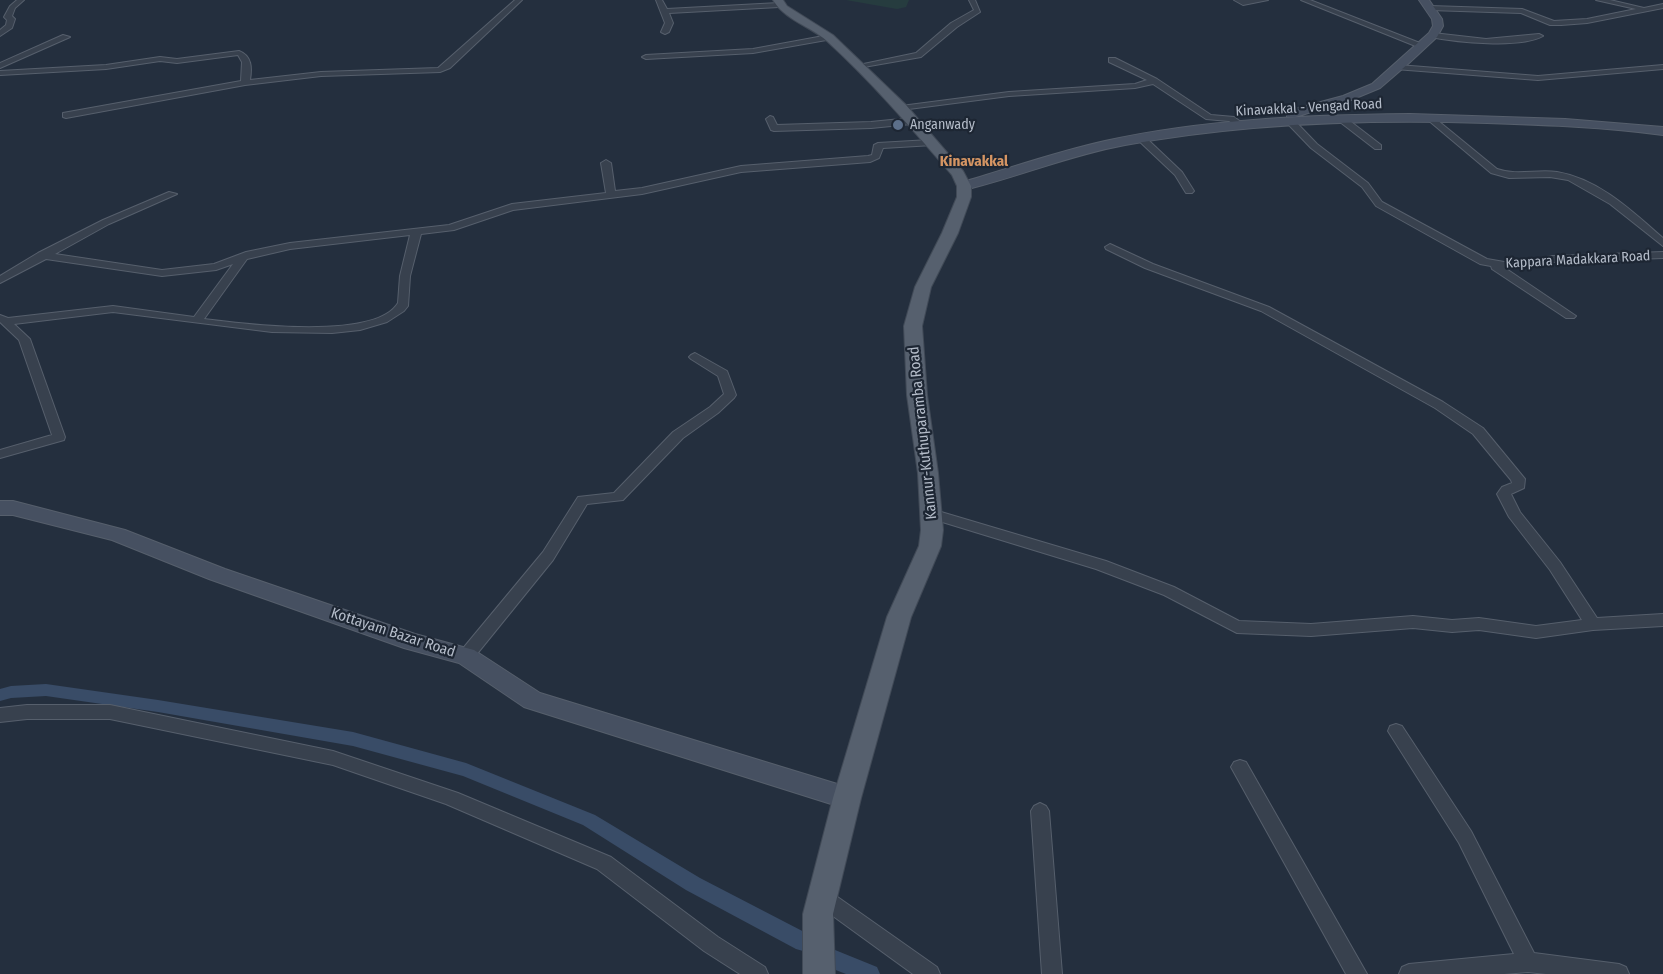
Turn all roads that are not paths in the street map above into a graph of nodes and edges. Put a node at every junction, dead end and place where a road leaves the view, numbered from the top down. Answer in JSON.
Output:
{"nodes":[{"id":1,"x":21,"y":0,"type":"edge"},
{"id":2,"x":519,"y":0,"type":"edge"},
{"id":3,"x":659,"y":0,"type":"edge"},
{"id":4,"x":972,"y":0,"type":"edge"},
{"id":5,"x":1237,"y":0,"type":"edge"},
{"id":6,"x":1265,"y":0,"type":"edge"},
{"id":7,"x":1304,"y":0,"type":"edge"},
{"id":8,"x":1599,"y":0,"type":"edge"},
{"id":9,"x":779,"y":3,"type":"edge"},
{"id":10,"x":1427,"y":4,"type":"edge"},
{"id":11,"x":1663,"y":6,"type":"edge"},
{"id":12,"x":12,"y":7,"type":"junction"},
{"id":13,"x":0,"y":8,"type":"edge"},
{"id":14,"x":1647,"y":10,"type":"junction"},
{"id":15,"x":665,"y":11,"type":"junction"},
{"id":16,"x":1663,"y":14,"type":"edge"},
{"id":17,"x":665,"y":33,"type":"dead end"},
{"id":18,"x":0,"y":34,"type":"edge"},
{"id":19,"x":1433,"y":35,"type":"junction"},
{"id":20,"x":1539,"y":36,"type":"dead end"},
{"id":21,"x":66,"y":37,"type":"dead end"},
{"id":22,"x":829,"y":37,"type":"junction"},
{"id":23,"x":1421,"y":45,"type":"junction"},
{"id":24,"x":646,"y":57,"type":"dead end"},
{"id":25,"x":1112,"y":60,"type":"dead end"},
{"id":26,"x":0,"y":66,"type":"edge"},
{"id":27,"x":858,"y":66,"type":"junction"},
{"id":28,"x":1398,"y":67,"type":"junction"},
{"id":29,"x":1663,"y":67,"type":"edge"},
{"id":30,"x":0,"y":73,"type":"edge"},
{"id":31,"x":1154,"y":81,"type":"junction"},
{"id":32,"x":245,"y":83,"type":"junction"},
{"id":33,"x":66,"y":115,"type":"dead end"},
{"id":34,"x":906,"y":115,"type":"junction"},
{"id":35,"x":1431,"y":118,"type":"junction"},
{"id":36,"x":770,"y":119,"type":"dead end"},
{"id":37,"x":1343,"y":120,"type":"junction"},
{"id":38,"x":1290,"y":121,"type":"junction"},
{"id":39,"x":1241,"y":125,"type":"junction"},
{"id":40,"x":1663,"y":130,"type":"edge"},
{"id":41,"x":1141,"y":138,"type":"junction"},
{"id":42,"x":930,"y":143,"type":"junction"},
{"id":43,"x":1378,"y":147,"type":"dead end"},
{"id":44,"x":606,"y":163,"type":"dead end"},
{"id":45,"x":964,"y":186,"type":"junction"},
{"id":46,"x":1189,"y":191,"type":"dead end"},
{"id":47,"x":172,"y":194,"type":"dead end"},
{"id":48,"x":611,"y":194,"type":"junction"},
{"id":49,"x":416,"y":233,"type":"junction"},
{"id":50,"x":1663,"y":243,"type":"edge"},
{"id":51,"x":1110,"y":248,"type":"dead end"},
{"id":52,"x":42,"y":255,"type":"junction"},
{"id":53,"x":1663,"y":255,"type":"edge"},
{"id":54,"x":244,"y":256,"type":"junction"},
{"id":55,"x":1492,"y":264,"type":"junction"},
{"id":56,"x":0,"y":280,"type":"edge"},
{"id":57,"x":1570,"y":315,"type":"dead end"},
{"id":58,"x":3,"y":319,"type":"edge"},
{"id":59,"x":197,"y":321,"type":"junction"},
{"id":60,"x":695,"y":357,"type":"dead end"},
{"id":61,"x":0,"y":454,"type":"edge"},
{"id":62,"x":0,"y":508,"type":"edge"},
{"id":63,"x":931,"y":514,"type":"junction"},
{"id":64,"x":1663,"y":620,"type":"edge"},
{"id":65,"x":1593,"y":624,"type":"junction"},
{"id":66,"x":466,"y":656,"type":"junction"},
{"id":67,"x":0,"y":715,"type":"edge"},
{"id":68,"x":1396,"y":731,"type":"dead end"},
{"id":69,"x":1240,"y":767,"type":"dead end"},
{"id":70,"x":847,"y":798,"type":"junction"},
{"id":71,"x":1040,"y":811,"type":"dead end"},
{"id":72,"x":822,"y":897,"type":"junction"},
{"id":73,"x":1528,"y":962,"type":"junction"},
{"id":74,"x":758,"y":974,"type":"edge"},
{"id":75,"x":819,"y":974,"type":"edge"},
{"id":76,"x":930,"y":974,"type":"edge"},
{"id":77,"x":1052,"y":974,"type":"edge"},
{"id":78,"x":1357,"y":974,"type":"edge"},
{"id":79,"x":1409,"y":974,"type":"edge"},
{"id":80,"x":1619,"y":974,"type":"edge"}],
"edges":[{"from":1,"to":12,"type":"street"},
{"from":2,"to":32,"type":"street"},
{"from":3,"to":15,"type":"street"},
{"from":4,"to":27,"type":"street"},
{"from":5,"to":6,"type":"street"},
{"from":7,"to":23,"type":"street"},
{"from":8,"to":14,"type":"street"},
{"from":9,"to":15,"type":"street"},
{"from":9,"to":22,"type":"main road"},
{"from":10,"to":14,"type":"street"},
{"from":10,"to":19,"type":"main road"},
{"from":11,"to":14,"type":"street"},
{"from":12,"to":13,"type":"street"},
{"from":12,"to":18,"type":"street"},
{"from":14,"to":16,"type":"street"},
{"from":15,"to":17,"type":"street"},
{"from":19,"to":20,"type":"street"},
{"from":19,"to":23,"type":"main road"},
{"from":21,"to":26,"type":"street"},
{"from":22,"to":24,"type":"street"},
{"from":22,"to":27,"type":"main road"},
{"from":23,"to":28,"type":"main road"},
{"from":25,"to":31,"type":"street"},
{"from":27,"to":34,"type":"main road"},
{"from":28,"to":29,"type":"street"},
{"from":28,"to":38,"type":"main road"},
{"from":30,"to":32,"type":"street"},
{"from":31,"to":34,"type":"street"},
{"from":31,"to":39,"type":"street"},
{"from":32,"to":33,"type":"street"},
{"from":34,"to":36,"type":"street"},
{"from":34,"to":42,"type":"main road"},
{"from":35,"to":37,"type":"main road","name":"Kinavakkal - Vengad Road"},
{"from":35,"to":40,"type":"main road","name":"Kinavakkal - Vengad Road"},
{"from":35,"to":50,"type":"street"},
{"from":37,"to":38,"type":"main road","name":"Kinavakkal - Vengad Road"},
{"from":37,"to":43,"type":"street"},
{"from":38,"to":39,"type":"main road","name":"Kinavakkal - Vengad Road"},
{"from":38,"to":55,"type":"street","name":"Kappara Madakkara Road"},
{"from":39,"to":41,"type":"main road","name":"Kinavakkal - Vengad Road"},
{"from":41,"to":45,"type":"main road","name":"Kinavakkal - Vengad Road"},
{"from":41,"to":46,"type":"street"},
{"from":42,"to":45,"type":"main road"},
{"from":42,"to":48,"type":"street"},
{"from":44,"to":48,"type":"street"},
{"from":45,"to":63,"type":"main road","name":"Kannur-Kuthuparamba Road"},
{"from":47,"to":52,"type":"street"},
{"from":48,"to":49,"type":"street"},
{"from":49,"to":54,"type":"street"},
{"from":49,"to":59,"type":"street"},
{"from":51,"to":65,"type":"street"},
{"from":52,"to":54,"type":"street"},
{"from":52,"to":56,"type":"street"},
{"from":53,"to":55,"type":"street","name":"Kappara Madakkara Road"},
{"from":54,"to":59,"type":"street"},
{"from":55,"to":57,"type":"street"},
{"from":58,"to":59,"type":"street"},
{"from":58,"to":61,"type":"street"},
{"from":60,"to":66,"type":"street"},
{"from":62,"to":66,"type":"main road","name":"Kottayam Bazar Road"},
{"from":63,"to":65,"type":"street"},
{"from":63,"to":70,"type":"main road","name":"Kannur-Kuthuparamba Road"},
{"from":64,"to":65,"type":"street"},
{"from":66,"to":70,"type":"main road","name":"Kottayam Bazar Road"},
{"from":67,"to":74,"type":"street"},
{"from":68,"to":73,"type":"street"},
{"from":69,"to":78,"type":"street"},
{"from":70,"to":72,"type":"main road","name":"Kannur-Kuthuparamba Road"},
{"from":71,"to":77,"type":"street"},
{"from":72,"to":75,"type":"main road","name":"Kannur-Kuthuparamba Road"},
{"from":72,"to":76,"type":"street"},
{"from":73,"to":79,"type":"street"},
{"from":73,"to":80,"type":"street"}]}
